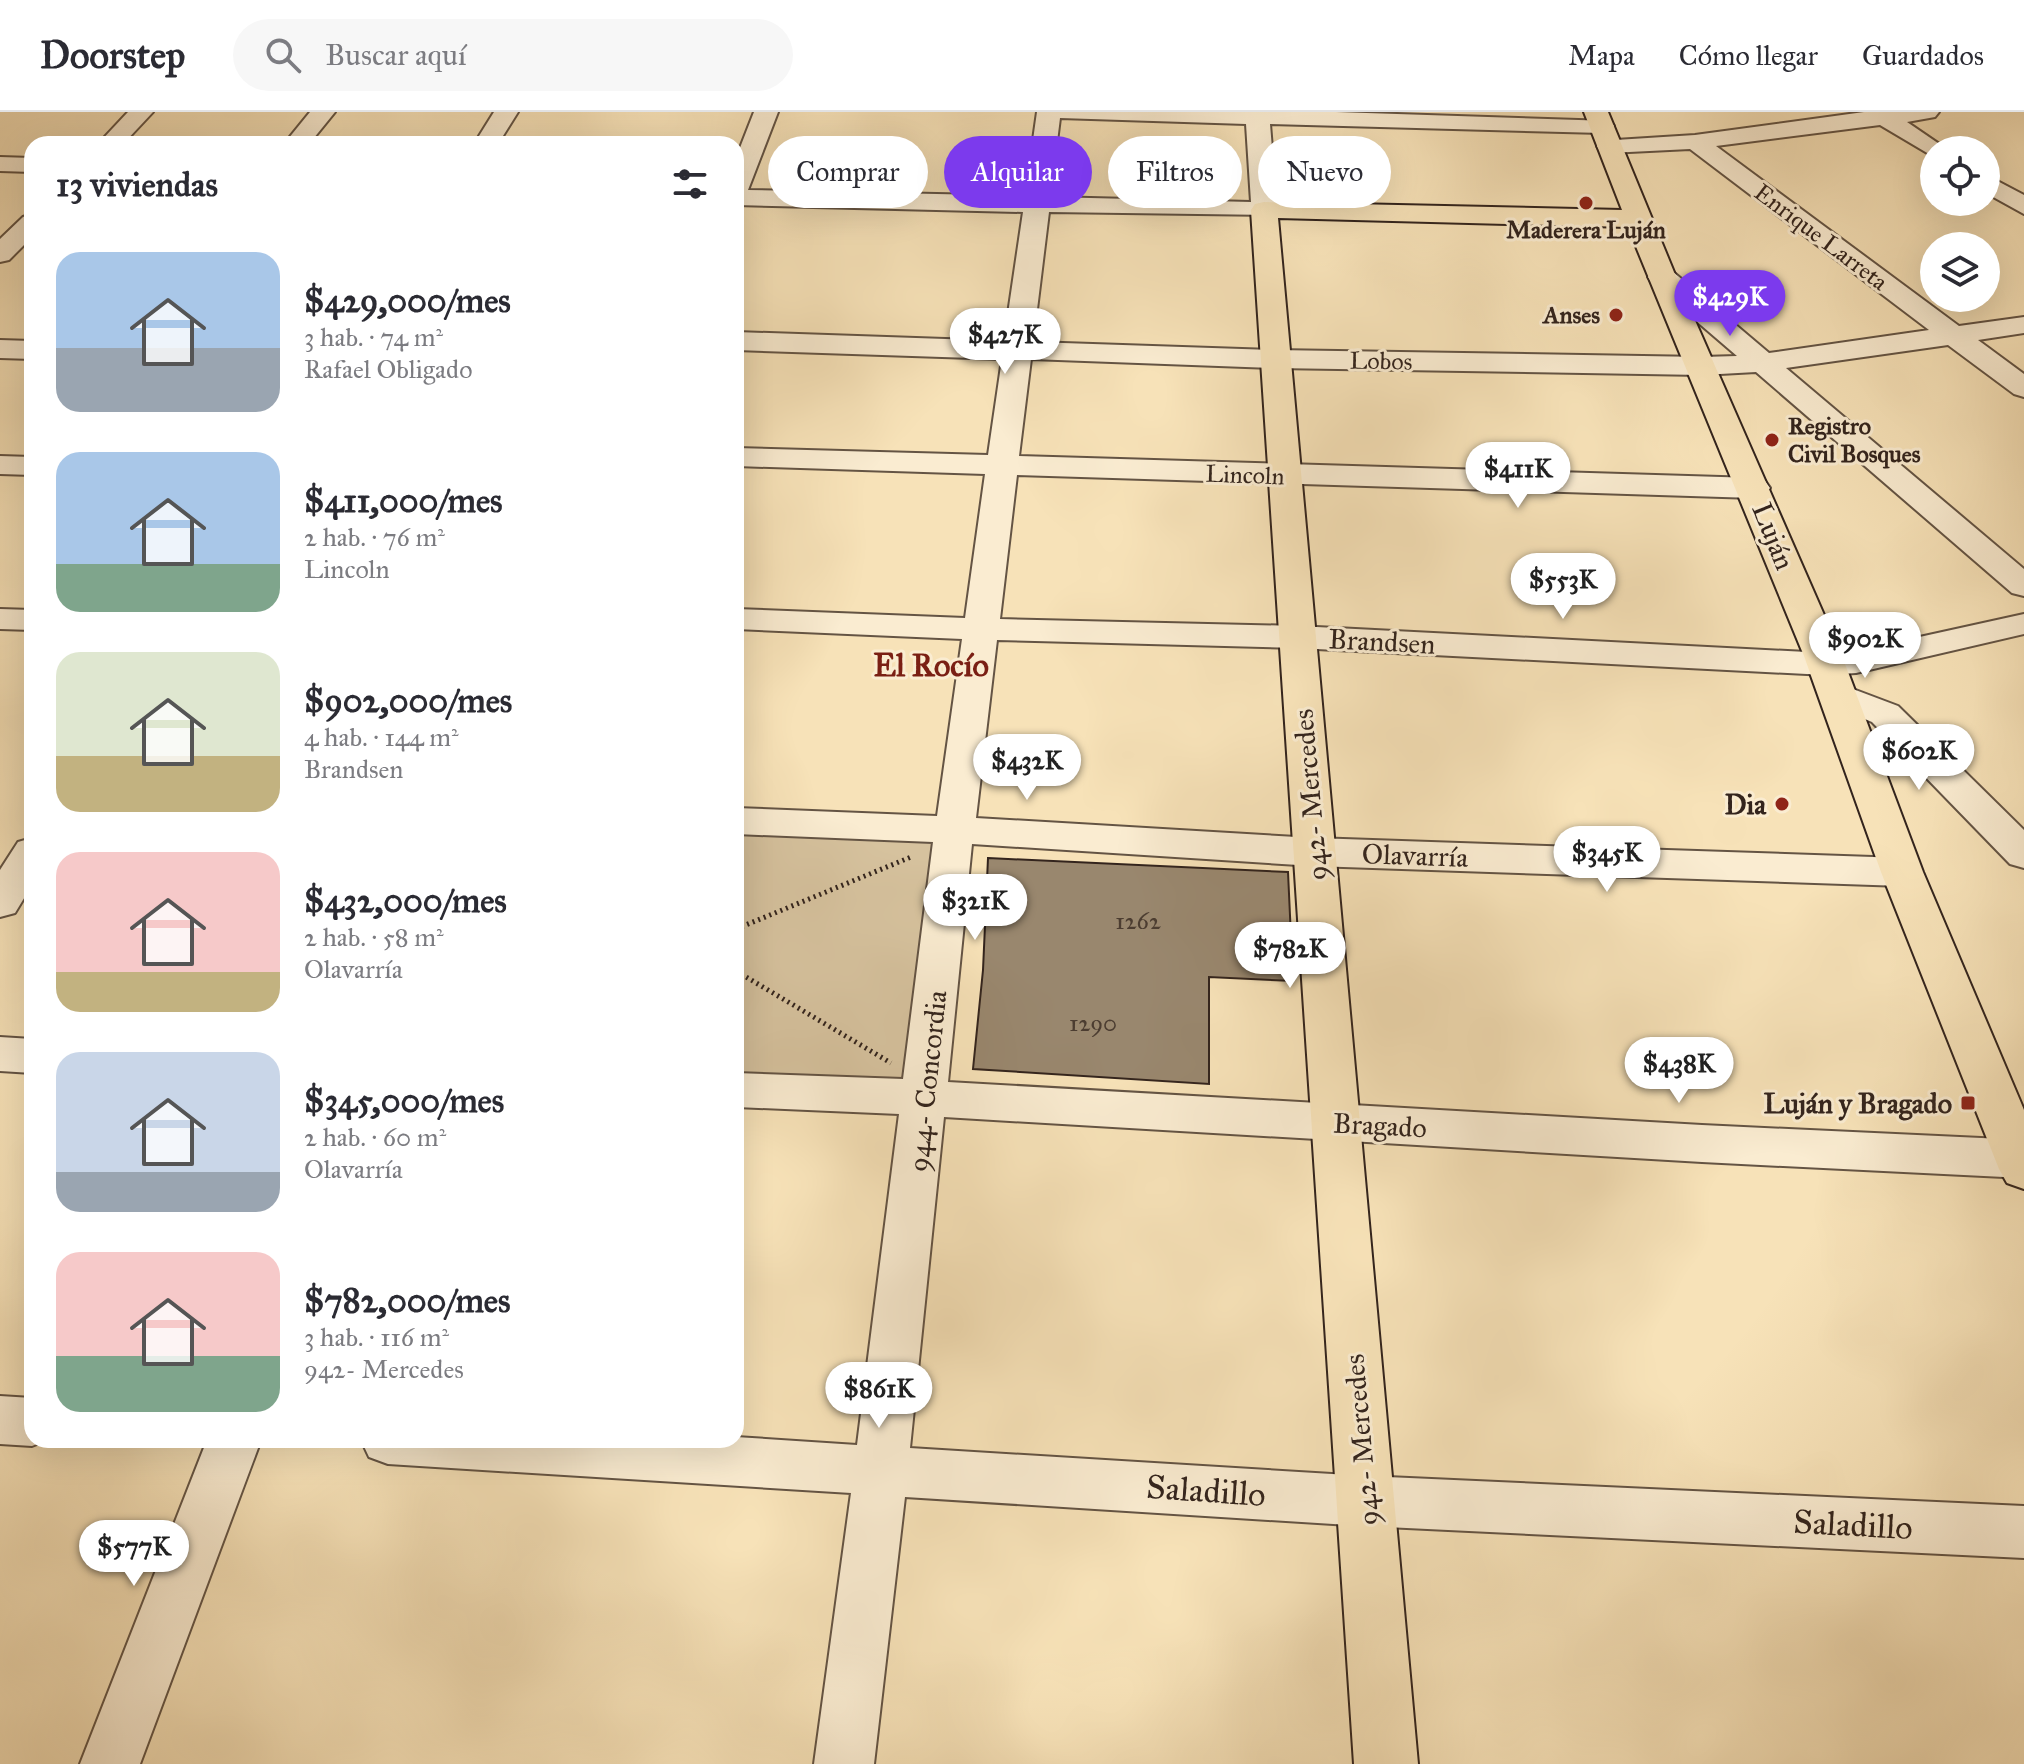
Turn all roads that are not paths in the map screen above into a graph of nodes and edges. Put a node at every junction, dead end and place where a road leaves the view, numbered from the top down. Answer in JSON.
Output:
{"nodes":[{"id":1,"x":141,"y":112,"type":"edge"},
{"id":2,"x":323,"y":112,"type":"edge"},
{"id":3,"x":506,"y":112,"type":"edge"},
{"id":4,"x":766,"y":112,"type":"edge"},
{"id":5,"x":1049,"y":112,"type":"edge"},
{"id":6,"x":1064,"y":112,"type":"edge"},
{"id":7,"x":1927,"y":112,"type":"edge"},
{"id":8,"x":1257,"y":115,"type":"edge"},
{"id":9,"x":1880,"y":115,"type":"edge"},
{"id":10,"x":1603,"y":128,"type":"edge"},
{"id":11,"x":118,"y":136,"type":"edge"},
{"id":12,"x":303,"y":136,"type":"edge"},
{"id":13,"x":491,"y":136,"type":"edge"},
{"id":14,"x":1046,"y":136,"type":"edge"},
{"id":15,"x":1920,"y":140,"type":"edge"},
{"id":16,"x":1695,"y":142,"type":"junction"},
{"id":17,"x":0,"y":164,"type":"edge"},
{"id":18,"x":24,"y":165,"type":"edge"},
{"id":19,"x":744,"y":168,"type":"edge"},
{"id":20,"x":2000,"y":191,"type":"edge"},
{"id":21,"x":744,"y":197,"type":"edge"},
{"id":22,"x":944,"y":201,"type":"edge"},
{"id":23,"x":1092,"y":205,"type":"edge"},
{"id":24,"x":2024,"y":206,"type":"edge"},
{"id":25,"x":1036,"y":208,"type":"edge"},
{"id":26,"x":1264,"y":210,"type":"junction"},
{"id":27,"x":1639,"y":219,"type":"junction"},
{"id":28,"x":24,"y":230,"type":"edge"},
{"id":29,"x":0,"y":254,"type":"edge"},
{"id":30,"x":24,"y":255,"type":"edge"},
{"id":31,"x":1662,"y":277,"type":"junction"},
{"id":32,"x":2024,"y":325,"type":"edge"},
{"id":33,"x":1952,"y":336,"type":"junction"},
{"id":34,"x":744,"y":341,"type":"edge"},
{"id":35,"x":0,"y":349,"type":"edge"},
{"id":36,"x":24,"y":350,"type":"edge"},
{"id":37,"x":1017,"y":350,"type":"junction"},
{"id":38,"x":1275,"y":359,"type":"junction"},
{"id":39,"x":1761,"y":363,"type":"junction"},
{"id":40,"x":1702,"y":366,"type":"junction"},
{"id":41,"x":2024,"y":388,"type":"edge"},
{"id":42,"x":744,"y":457,"type":"edge"},
{"id":43,"x":0,"y":465,"type":"edge"},
{"id":44,"x":24,"y":466,"type":"edge"},
{"id":45,"x":1002,"y":466,"type":"junction"},
{"id":46,"x":1284,"y":476,"type":"junction"},
{"id":47,"x":1754,"y":488,"type":"junction"},
{"id":48,"x":2024,"y":586,"type":"edge"},
{"id":49,"x":0,"y":619,"type":"edge"},
{"id":50,"x":744,"y":619,"type":"edge"},
{"id":51,"x":24,"y":620,"type":"edge"},
{"id":52,"x":2024,"y":624,"type":"edge"},
{"id":53,"x":980,"y":629,"type":"junction"},
{"id":54,"x":1297,"y":637,"type":"junction"},
{"id":55,"x":1832,"y":679,"type":"junction"},
{"id":56,"x":744,"y":822,"type":"edge"},
{"id":57,"x":953,"y":835,"type":"junction"},
{"id":58,"x":1314,"y":852,"type":"junction"},
{"id":59,"x":2024,"y":854,"type":"edge"},
{"id":60,"x":24,"y":865,"type":"edge"},
{"id":61,"x":1902,"y":872,"type":"junction"},
{"id":62,"x":0,"y":903,"type":"edge"},
{"id":63,"x":0,"y":1054,"type":"edge"},
{"id":64,"x":24,"y":1056,"type":"edge"},
{"id":65,"x":744,"y":1090,"type":"edge"},
{"id":66,"x":926,"y":1090,"type":"junction"},
{"id":67,"x":1336,"y":1122,"type":"junction"},
{"id":68,"x":2023,"y":1162,"type":"edge"},
{"id":69,"x":0,"y":1420,"type":"edge"},
{"id":70,"x":24,"y":1422,"type":"edge"},
{"id":71,"x":231,"y":1448,"type":"edge"},
{"id":72,"x":524,"y":1448,"type":"edge"},
{"id":73,"x":881,"y":1469,"type":"junction"},
{"id":74,"x":1365,"y":1501,"type":"junction"},
{"id":75,"x":2024,"y":1532,"type":"edge"},
{"id":76,"x":110,"y":1764,"type":"edge"},
{"id":77,"x":844,"y":1764,"type":"edge"},
{"id":78,"x":1386,"y":1764,"type":"edge"}],
"edges":[{"from":1,"to":11,"type":"street"},
{"from":2,"to":12,"type":"street"},
{"from":3,"to":13,"type":"street"},
{"from":4,"to":19,"type":"street"},
{"from":5,"to":14,"type":"street","name":"944- Concordia"},
{"from":6,"to":8,"type":"street"},
{"from":7,"to":9,"type":"street"},
{"from":8,"to":10,"type":"street"},
{"from":8,"to":26,"type":"street","name":"942- Mercedes"},
{"from":9,"to":15,"type":"street"},
{"from":9,"to":16,"type":"street"},
{"from":10,"to":16,"type":"street"},
{"from":10,"to":27,"type":"main road","name":"Luján"},
{"from":16,"to":33,"type":"street","name":"Enrique Larreta"},
{"from":17,"to":18,"type":"street"},
{"from":20,"to":24,"type":"street"},
{"from":21,"to":22,"type":"street"},
{"from":23,"to":26,"type":"street"},
{"from":25,"to":37,"type":"street","name":"944- Concordia"},
{"from":26,"to":27,"type":"main road"},
{"from":26,"to":38,"type":"main road","name":"942- Mercedes"},
{"from":27,"to":31,"type":"main road","name":"Luján"},
{"from":28,"to":29,"type":"street"},
{"from":29,"to":30,"type":"street"},
{"from":31,"to":39,"type":"street"},
{"from":31,"to":40,"type":"main road","name":"Luján"},
{"from":32,"to":33,"type":"street","name":"Lobos"},
{"from":33,"to":39,"type":"street","name":"Lobos"},
{"from":33,"to":41,"type":"street","name":"Enrique Larreta"},
{"from":34,"to":37,"type":"street","name":"Lobos"},
{"from":35,"to":36,"type":"street"},
{"from":37,"to":38,"type":"street","name":"Lobos"},
{"from":37,"to":45,"type":"street","name":"944- Concordia"},
{"from":38,"to":40,"type":"street","name":"Lobos"},
{"from":38,"to":46,"type":"main road","name":"942- Mercedes"},
{"from":39,"to":40,"type":"street","name":"Lobos"},
{"from":39,"to":48,"type":"street"},
{"from":40,"to":47,"type":"main road","name":"Luján"},
{"from":42,"to":45,"type":"street","name":"Lincoln"},
{"from":43,"to":44,"type":"street"},
{"from":45,"to":46,"type":"street","name":"Lincoln"},
{"from":45,"to":53,"type":"street","name":"944- Concordia"},
{"from":46,"to":47,"type":"street","name":"Lincoln"},
{"from":46,"to":54,"type":"main road","name":"942- Mercedes"},
{"from":47,"to":55,"type":"main road","name":"Luján"},
{"from":49,"to":51,"type":"street"},
{"from":50,"to":53,"type":"street","name":"Brandsen"},
{"from":52,"to":55,"type":"street","name":"Brandsen"},
{"from":53,"to":54,"type":"street","name":"Brandsen"},
{"from":53,"to":57,"type":"street","name":"944- Concordia"},
{"from":54,"to":55,"type":"street","name":"Brandsen"},
{"from":54,"to":58,"type":"main road","name":"942- Mercedes"},
{"from":55,"to":59,"type":"street"},
{"from":55,"to":61,"type":"main road","name":"Luján"},
{"from":56,"to":57,"type":"street","name":"Olavarría"},
{"from":57,"to":58,"type":"street","name":"Olavarría"},
{"from":57,"to":66,"type":"street","name":"944- Concordia"},
{"from":58,"to":61,"type":"street","name":"Olavarría"},
{"from":58,"to":67,"type":"main road","name":"942- Mercedes"},
{"from":60,"to":62,"type":"street"},
{"from":61,"to":68,"type":"main road","name":"Luján"},
{"from":63,"to":64,"type":"street"},
{"from":65,"to":66,"type":"street","name":"Bragado"},
{"from":66,"to":67,"type":"street","name":"Bragado"},
{"from":66,"to":73,"type":"street","name":"944- Concordia"},
{"from":67,"to":68,"type":"street","name":"Bragado"},
{"from":67,"to":74,"type":"main road","name":"942- Mercedes"},
{"from":69,"to":70,"type":"street"},
{"from":71,"to":76,"type":"street"},
{"from":72,"to":73,"type":"street","name":"Saladillo"},
{"from":73,"to":74,"type":"street","name":"Saladillo"},
{"from":73,"to":77,"type":"street","name":"944- Concordia"},
{"from":74,"to":75,"type":"street","name":"Saladillo"},
{"from":74,"to":78,"type":"main road","name":"942- Mercedes"}]}
